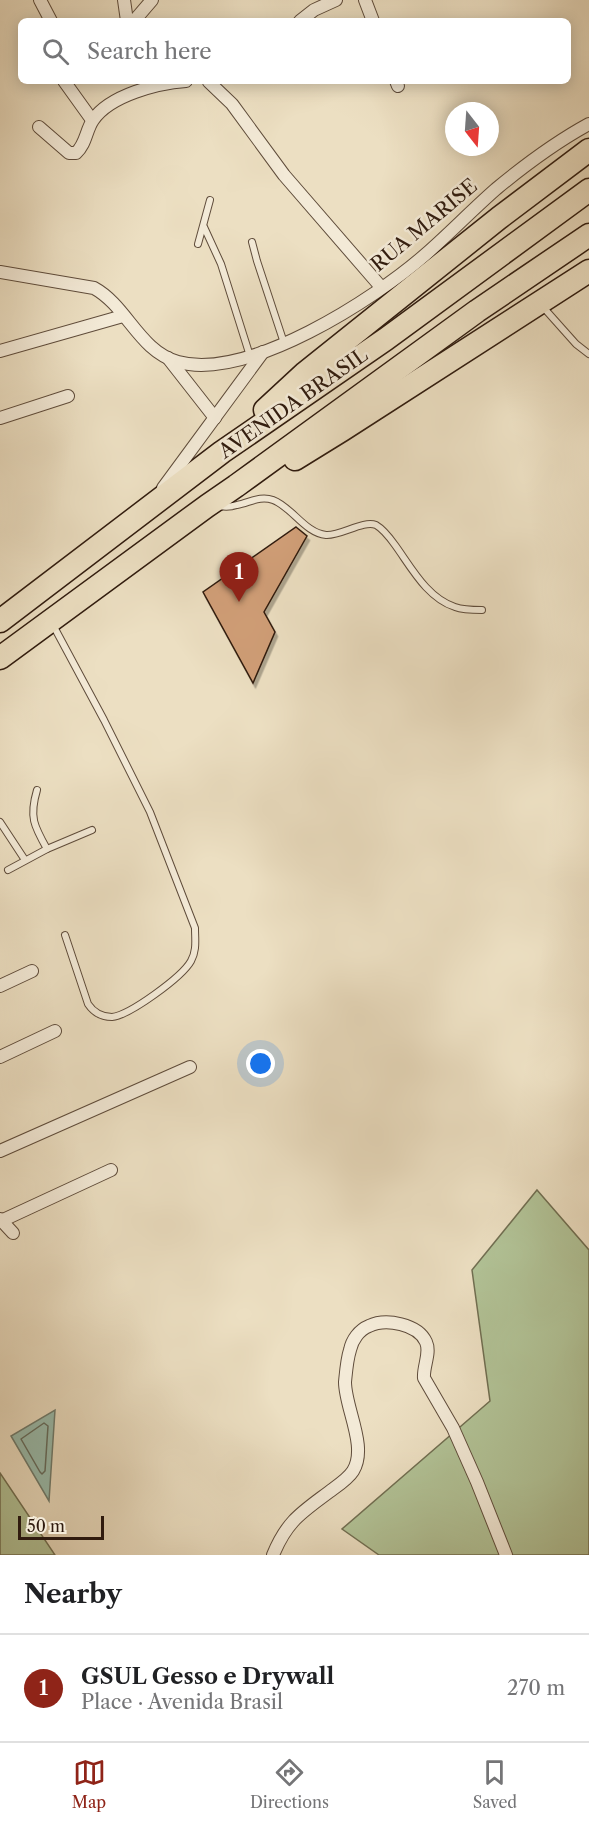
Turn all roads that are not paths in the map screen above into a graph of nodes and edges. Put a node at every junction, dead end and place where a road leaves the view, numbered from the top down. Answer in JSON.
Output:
{"nodes":[{"id":1,"x":40,"y":0,"type":"edge"},
{"id":2,"x":124,"y":0,"type":"edge"},
{"id":3,"x":152,"y":0,"type":"edge"},
{"id":4,"x":336,"y":0,"type":"edge"},
{"id":5,"x":365,"y":0,"type":"edge"},
{"id":6,"x":49,"y":18,"type":"edge"},
{"id":7,"x":127,"y":18,"type":"edge"},
{"id":8,"x":137,"y":18,"type":"edge"},
{"id":9,"x":304,"y":18,"type":"edge"},
{"id":10,"x":372,"y":18,"type":"edge"},
{"id":11,"x":66,"y":84,"type":"edge"},
{"id":12,"x":155,"y":84,"type":"edge"},
{"id":13,"x":209,"y":84,"type":"edge"},
{"id":14,"x":92,"y":120,"type":"junction"},
{"id":15,"x":589,"y":124,"type":"edge"},
{"id":16,"x":39,"y":127,"type":"dead end"},
{"id":17,"x":589,"y":150,"type":"edge"},
{"id":18,"x":589,"y":190,"type":"edge"},
{"id":19,"x":210,"y":201,"type":"dead end"},
{"id":20,"x":204,"y":226,"type":"junction"},
{"id":21,"x":589,"y":235,"type":"edge"},
{"id":22,"x":252,"y":242,"type":"dead end"},
{"id":23,"x":198,"y":244,"type":"dead end"},
{"id":24,"x":589,"y":271,"type":"edge"},
{"id":25,"x":0,"y":272,"type":"edge"},
{"id":26,"x":381,"y":287,"type":"junction"},
{"id":27,"x":539,"y":302,"type":"junction"},
{"id":28,"x":123,"y":316,"type":"junction"},
{"id":29,"x":332,"y":320,"type":"junction"},
{"id":30,"x":348,"y":339,"type":"junction"},
{"id":31,"x":284,"y":343,"type":"junction"},
{"id":32,"x":0,"y":351,"type":"edge"},
{"id":33,"x":264,"y":351,"type":"junction"},
{"id":34,"x":589,"y":354,"type":"edge"},
{"id":35,"x":250,"y":356,"type":"junction"},
{"id":36,"x":167,"y":357,"type":"junction"},
{"id":37,"x":68,"y":396,"type":"dead end"},
{"id":38,"x":0,"y":418,"type":"edge"},
{"id":39,"x":215,"y":418,"type":"junction"},
{"id":40,"x":222,"y":452,"type":"junction"},
{"id":41,"x":236,"y":486,"type":"junction"},
{"id":42,"x":207,"y":506,"type":"junction"},
{"id":43,"x":149,"y":507,"type":"junction"},
{"id":44,"x":482,"y":610,"type":"dead end"},
{"id":45,"x":50,"y":620,"type":"junction"},
{"id":46,"x":0,"y":621,"type":"edge"},
{"id":47,"x":0,"y":658,"type":"edge"},
{"id":48,"x":37,"y":790,"type":"dead end"},
{"id":49,"x":0,"y":822,"type":"edge"},
{"id":50,"x":92,"y":831,"type":"dead end"},
{"id":51,"x":47,"y":849,"type":"junction"},
{"id":52,"x":25,"y":860,"type":"junction"},
{"id":53,"x":8,"y":870,"type":"dead end"},
{"id":54,"x":65,"y":935,"type":"dead end"},
{"id":55,"x":32,"y":971,"type":"dead end"},
{"id":56,"x":0,"y":986,"type":"edge"},
{"id":57,"x":55,"y":1031,"type":"dead end"},
{"id":58,"x":0,"y":1057,"type":"edge"},
{"id":59,"x":190,"y":1067,"type":"dead end"},
{"id":60,"x":0,"y":1151,"type":"edge"},
{"id":61,"x":111,"y":1170,"type":"dead end"},
{"id":62,"x":1,"y":1220,"type":"edge"},
{"id":63,"x":13,"y":1233,"type":"dead end"},
{"id":64,"x":273,"y":1555,"type":"edge"},
{"id":65,"x":506,"y":1555,"type":"edge"}],
"edges":[{"from":1,"to":6,"type":"street"},
{"from":2,"to":7,"type":"street"},
{"from":3,"to":8,"type":"street"},
{"from":4,"to":9,"type":"street"},
{"from":5,"to":10,"type":"street"},
{"from":11,"to":14,"type":"street"},
{"from":12,"to":14,"type":"street"},
{"from":13,"to":26,"type":"street"},
{"from":14,"to":16,"type":"street"},
{"from":15,"to":26,"type":"street","name":"RUA MARISE"},
{"from":17,"to":30,"type":"highway"},
{"from":18,"to":40,"type":"highway","name":"AVENIDA BRASIL"},
{"from":19,"to":20,"type":"lane"},
{"from":20,"to":23,"type":"lane"},
{"from":20,"to":35,"type":"lane"},
{"from":21,"to":41,"type":"highway","name":"AVENIDA BRASIL"},
{"from":22,"to":31,"type":"lane"},
{"from":24,"to":27,"type":"highway"},
{"from":25,"to":28,"type":"street"},
{"from":26,"to":29,"type":"street","name":"RUA MARISE"},
{"from":27,"to":34,"type":"lane"},
{"from":27,"to":41,"type":"highway"},
{"from":28,"to":32,"type":"street"},
{"from":28,"to":36,"type":"street"},
{"from":29,"to":30,"type":"street"},
{"from":29,"to":31,"type":"street","name":"RUA MARISE"},
{"from":30,"to":40,"type":"highway"},
{"from":31,"to":33,"type":"street","name":"RUA MARISE"},
{"from":33,"to":35,"type":"street","name":"RUA MARISE"},
{"from":33,"to":39,"type":"street"},
{"from":35,"to":36,"type":"street","name":"RUA MARISE"},
{"from":36,"to":39,"type":"street"},
{"from":37,"to":38,"type":"street"},
{"from":39,"to":43,"type":"street"},
{"from":40,"to":43,"type":"highway","name":"AVENIDA BRASIL"},
{"from":41,"to":42,"type":"highway","name":"AVENIDA BRASIL"},
{"from":42,"to":44,"type":"lane"},
{"from":42,"to":45,"type":"highway","name":"AVENIDA BRASIL"},
{"from":43,"to":46,"type":"highway","name":"AVENIDA BRASIL"},
{"from":45,"to":47,"type":"highway","name":"AVENIDA BRASIL"},
{"from":45,"to":54,"type":"lane"},
{"from":48,"to":51,"type":"lane"},
{"from":49,"to":52,"type":"lane"},
{"from":50,"to":51,"type":"lane"},
{"from":51,"to":52,"type":"lane"},
{"from":52,"to":53,"type":"lane"},
{"from":55,"to":56,"type":"street"},
{"from":57,"to":58,"type":"street"},
{"from":59,"to":60,"type":"street"},
{"from":61,"to":62,"type":"street"},
{"from":62,"to":63,"type":"street"},
{"from":64,"to":65,"type":"street"}]}
